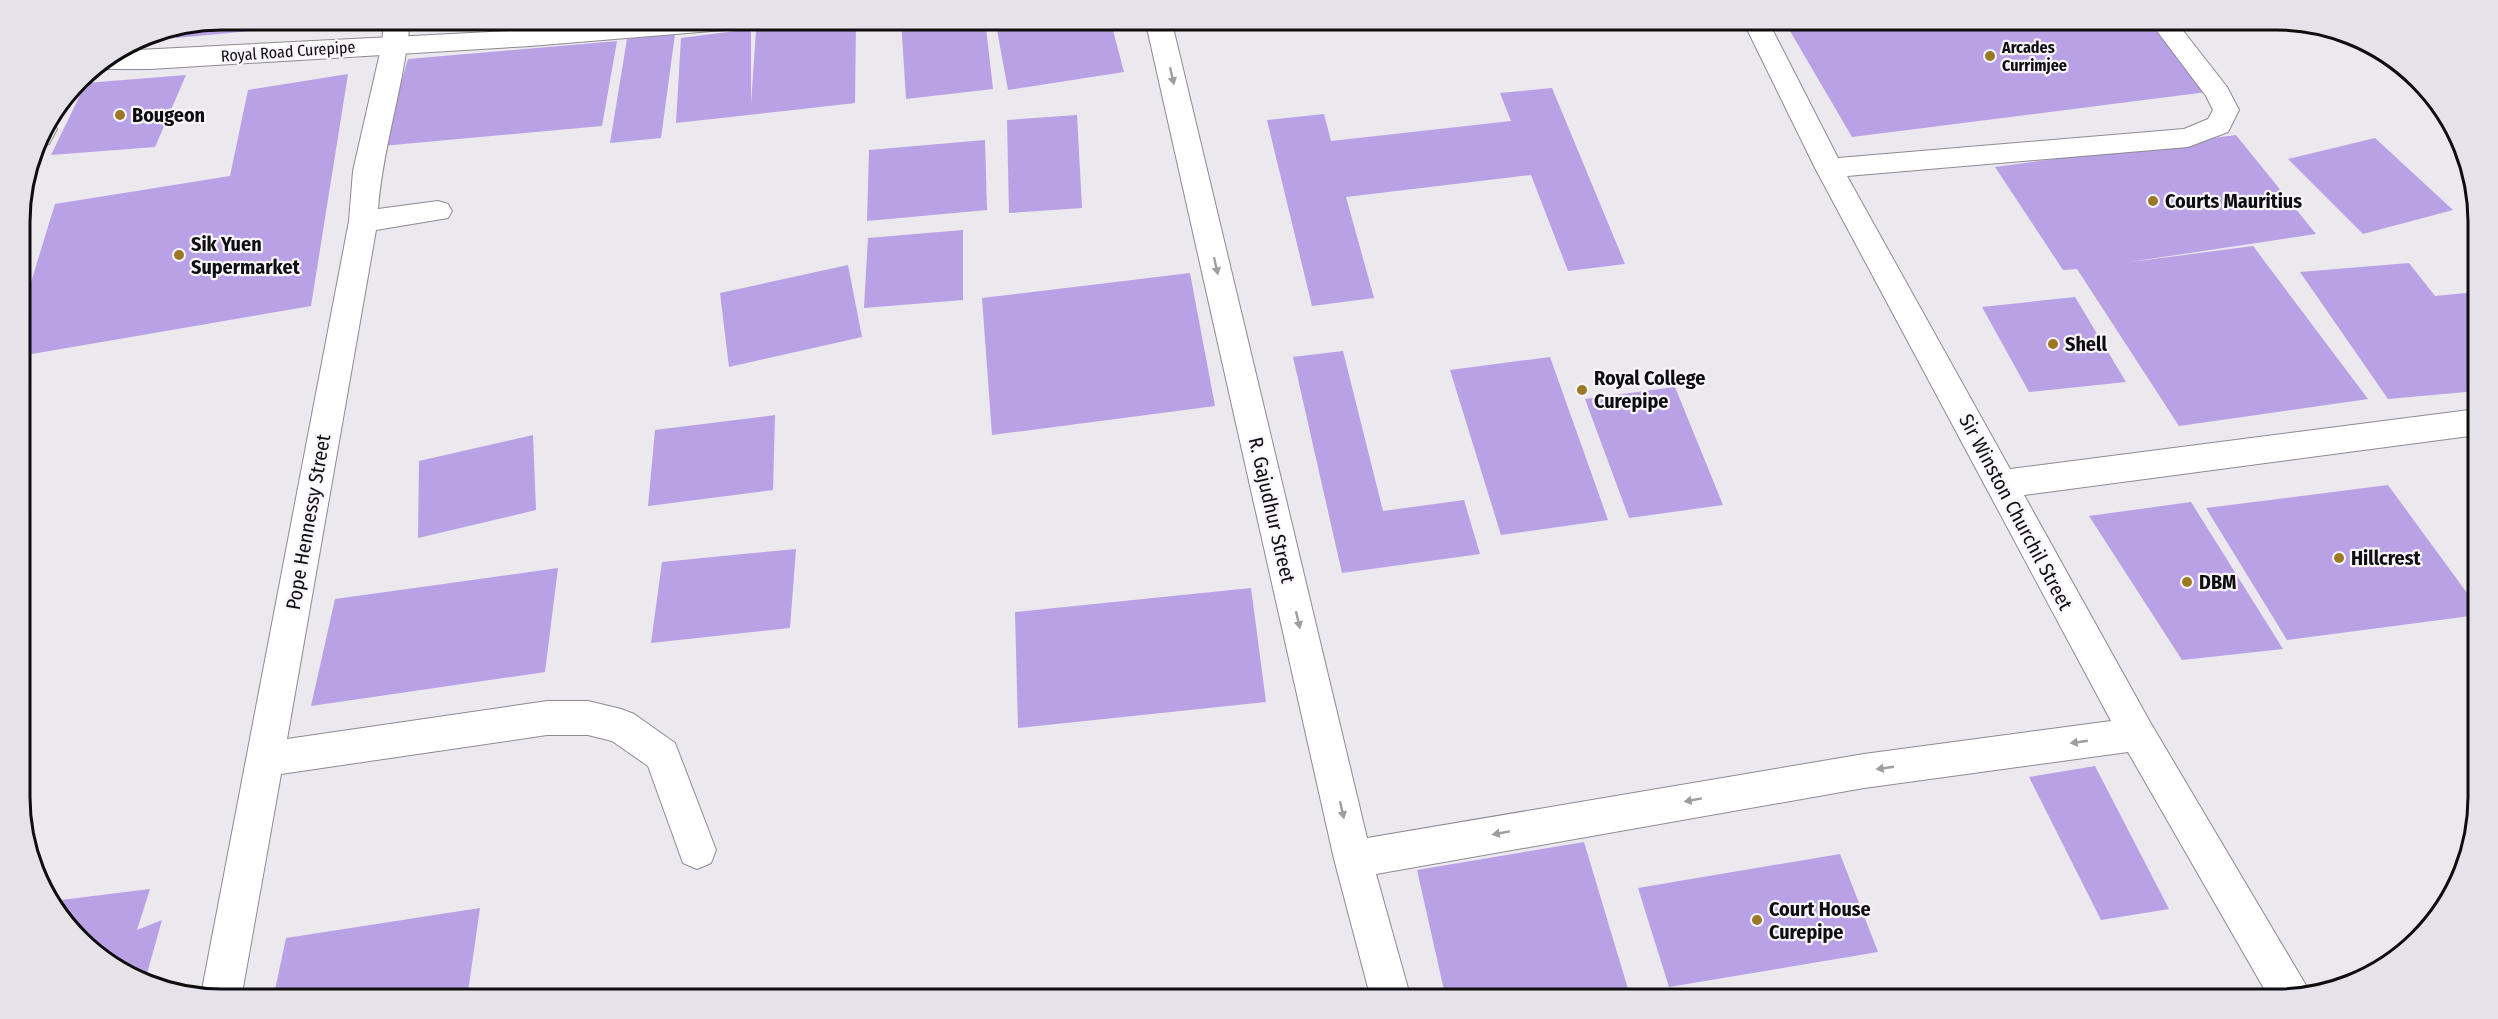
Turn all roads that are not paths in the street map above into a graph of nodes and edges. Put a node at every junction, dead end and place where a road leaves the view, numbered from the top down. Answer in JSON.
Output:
{"nodes":[{"id":1,"x":632,"y":30,"type":"edge"},
{"id":2,"x":1160,"y":30,"type":"edge"},
{"id":3,"x":1759,"y":30,"type":"edge"},
{"id":4,"x":2168,"y":30,"type":"edge"},
{"id":5,"x":396,"y":32,"type":"edge"},
{"id":6,"x":119,"y":60,"type":"edge"},
{"id":7,"x":1829,"y":168,"type":"junction"},
{"id":8,"x":438,"y":211,"type":"dead end"},
{"id":9,"x":363,"y":221,"type":"junction"},
{"id":10,"x":2468,"y":423,"type":"edge"},
{"id":11,"x":2001,"y":484,"type":"junction"},
{"id":12,"x":2137,"y":734,"type":"junction"},
{"id":13,"x":265,"y":759,"type":"junction"},
{"id":14,"x":697,"y":850,"type":"dead end"},
{"id":15,"x":1353,"y":858,"type":"junction"},
{"id":16,"x":223,"y":989,"type":"edge"},
{"id":17,"x":1388,"y":989,"type":"edge"},
{"id":18,"x":2287,"y":989,"type":"edge"}],
"edges":[{"from":1,"to":5,"type":"street","name":"Royal Road Curepipe"},
{"from":2,"to":15,"type":"street","name":"R. Gajudhur Street","one_way":true},
{"from":3,"to":7,"type":"street","name":"Sir Winston Churchil Street"},
{"from":4,"to":7,"type":"street"},
{"from":5,"to":6,"type":"street","name":"Royal Road Curepipe"},
{"from":5,"to":9,"type":"street","name":"Pope Hennessy Street"},
{"from":7,"to":11,"type":"street","name":"Sir Winston Churchil Street"},
{"from":8,"to":9,"type":"street"},
{"from":9,"to":13,"type":"street","name":"Pope Hennessy Street"},
{"from":10,"to":11,"type":"street"},
{"from":11,"to":12,"type":"street","name":"Sir Winston Churchil Street"},
{"from":12,"to":15,"type":"street","one_way":true},
{"from":12,"to":18,"type":"street","name":"Sir Winston Churchil Street"},
{"from":13,"to":14,"type":"street"},
{"from":13,"to":16,"type":"street","name":"Pope Hennessy Street"},
{"from":15,"to":17,"type":"street","name":"R. Gajudhur Street"}]}
